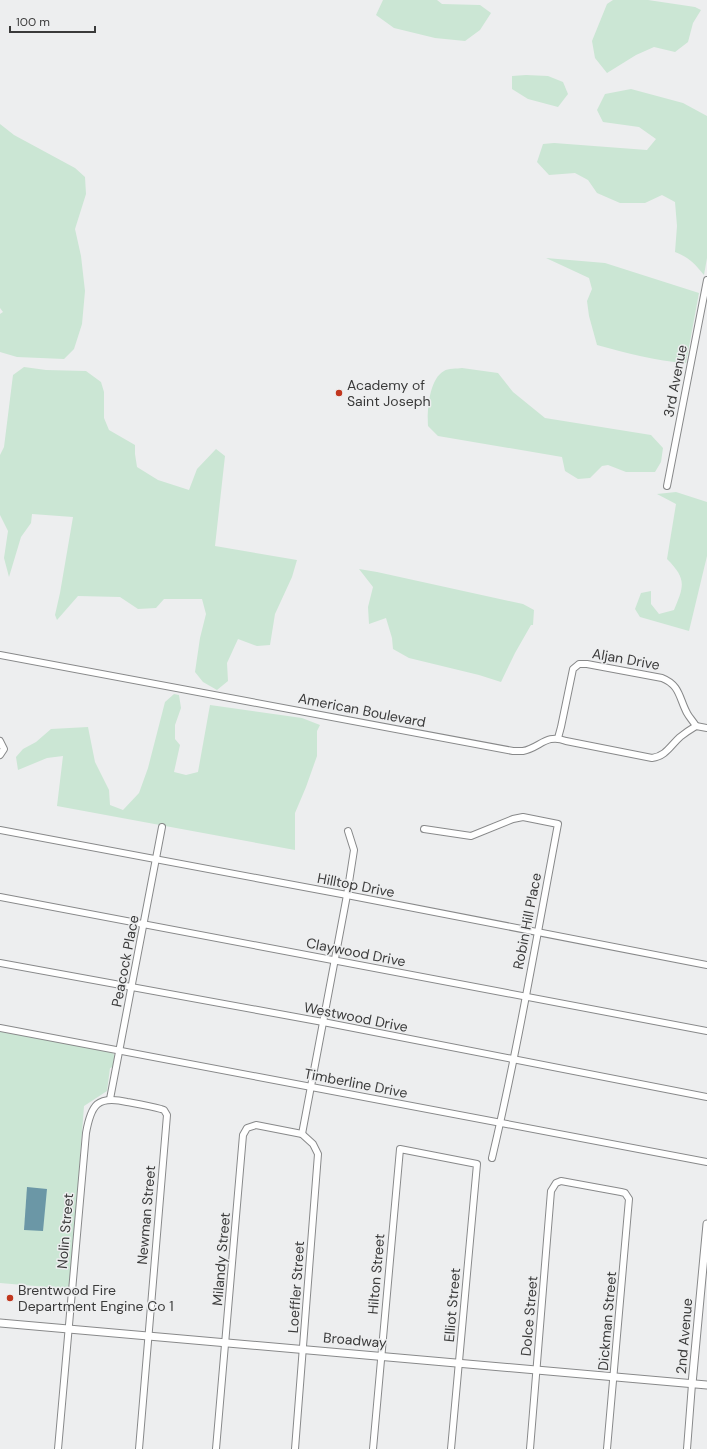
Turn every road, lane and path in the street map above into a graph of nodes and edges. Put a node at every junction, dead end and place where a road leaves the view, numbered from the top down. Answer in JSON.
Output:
{"nodes":[{"id":1,"x":707,"y":280,"type":"edge"},
{"id":2,"x":706,"y":290,"type":"edge"},
{"id":3,"x":667,"y":486,"type":"dead end"},
{"id":4,"x":0,"y":655,"type":"edge"},
{"id":5,"x":696,"y":726,"type":"junction"},
{"id":6,"x":707,"y":728,"type":"edge"},
{"id":7,"x":558,"y":738,"type":"junction"},
{"id":8,"x":0,"y":741,"type":"edge"},
{"id":9,"x":0,"y":755,"type":"edge"},
{"id":10,"x":162,"y":827,"type":"dead end"},
{"id":11,"x":0,"y":830,"type":"edge"},
{"id":12,"x":424,"y":830,"type":"dead end"},
{"id":13,"x":348,"y":831,"type":"dead end"},
{"id":14,"x":156,"y":860,"type":"junction"},
{"id":15,"x":347,"y":895,"type":"junction"},
{"id":16,"x":0,"y":897,"type":"edge"},
{"id":17,"x":144,"y":924,"type":"junction"},
{"id":18,"x":537,"y":932,"type":"junction"},
{"id":19,"x":334,"y":960,"type":"junction"},
{"id":20,"x":0,"y":963,"type":"edge"},
{"id":21,"x":707,"y":965,"type":"edge"},
{"id":22,"x":132,"y":987,"type":"junction"},
{"id":23,"x":526,"y":996,"type":"junction"},
{"id":24,"x":322,"y":1022,"type":"junction"},
{"id":25,"x":0,"y":1028,"type":"edge"},
{"id":26,"x":707,"y":1031,"type":"edge"},
{"id":27,"x":120,"y":1050,"type":"junction"},
{"id":28,"x":513,"y":1059,"type":"junction"},
{"id":29,"x":310,"y":1086,"type":"junction"},
{"id":30,"x":707,"y":1097,"type":"edge"},
{"id":31,"x":110,"y":1099,"type":"junction"},
{"id":32,"x":500,"y":1122,"type":"junction"},
{"id":33,"x":302,"y":1134,"type":"junction"},
{"id":34,"x":400,"y":1149,"type":"joint"},
{"id":35,"x":492,"y":1158,"type":"dead end"},
{"id":36,"x":707,"y":1162,"type":"edge"},
{"id":37,"x":627,"y":1196,"type":"joint"},
{"id":38,"x":707,"y":1224,"type":"edge"},
{"id":39,"x":0,"y":1323,"type":"edge"},
{"id":40,"x":69,"y":1328,"type":"junction"},
{"id":41,"x":148,"y":1335,"type":"junction"},
{"id":42,"x":226,"y":1342,"type":"junction"},
{"id":43,"x":304,"y":1349,"type":"junction"},
{"id":44,"x":382,"y":1356,"type":"junction"},
{"id":45,"x":458,"y":1363,"type":"junction"},
{"id":46,"x":536,"y":1369,"type":"junction"},
{"id":47,"x":614,"y":1377,"type":"junction"},
{"id":48,"x":692,"y":1384,"type":"junction"},
{"id":49,"x":707,"y":1385,"type":"edge"},
{"id":50,"x":58,"y":1449,"type":"edge"},
{"id":51,"x":139,"y":1449,"type":"edge"},
{"id":52,"x":216,"y":1449,"type":"edge"},
{"id":53,"x":295,"y":1449,"type":"edge"},
{"id":54,"x":373,"y":1449,"type":"edge"},
{"id":55,"x":451,"y":1449,"type":"edge"},
{"id":56,"x":530,"y":1449,"type":"edge"},
{"id":57,"x":607,"y":1449,"type":"edge"},
{"id":58,"x":687,"y":1449,"type":"edge"}],
"edges":[{"from":1,"to":2,"type":"street","name":"3rd Avenue"},
{"from":2,"to":3,"type":"street","name":"3rd Avenue"},
{"from":4,"to":7,"type":"street","name":"American Boulevard"},
{"from":5,"to":6,"type":"street"},
{"from":5,"to":7,"type":"street"},
{"from":5,"to":7,"type":"street","name":"Aljan Drive"},
{"from":8,"to":9,"type":"street"},
{"from":10,"to":14,"type":"street","name":"Peacock Place"},
{"from":11,"to":14,"type":"street","name":"Hilltop Drive"},
{"from":12,"to":18,"type":"street","name":"Robin Hill Place"},
{"from":13,"to":15,"type":"street"},
{"from":14,"to":15,"type":"street","name":"Hilltop Drive"},
{"from":14,"to":17,"type":"street","name":"Peacock Place"},
{"from":15,"to":18,"type":"street","name":"Hilltop Drive"},
{"from":15,"to":19,"type":"street"},
{"from":16,"to":17,"type":"street","name":"Claywood Drive"},
{"from":17,"to":19,"type":"street","name":"Claywood Drive"},
{"from":17,"to":22,"type":"street","name":"Peacock Place"},
{"from":18,"to":21,"type":"street","name":"Hilltop Drive"},
{"from":18,"to":23,"type":"street","name":"Robin Hill Place"},
{"from":19,"to":23,"type":"street","name":"Claywood Drive"},
{"from":19,"to":24,"type":"street"},
{"from":20,"to":22,"type":"street","name":"Westwood Drive"},
{"from":22,"to":24,"type":"street","name":"Westwood Drive"},
{"from":22,"to":27,"type":"street","name":"Peacock Place"},
{"from":23,"to":26,"type":"street","name":"Claywood Drive"},
{"from":23,"to":28,"type":"street","name":"Robin Hill Place"},
{"from":24,"to":28,"type":"street","name":"Westwood Drive"},
{"from":24,"to":29,"type":"street"},
{"from":25,"to":27,"type":"street","name":"Timberline Drive"},
{"from":27,"to":29,"type":"street","name":"Timberline Drive"},
{"from":27,"to":31,"type":"street","name":"Peacock Place"},
{"from":28,"to":30,"type":"street","name":"Westwood Drive"},
{"from":28,"to":32,"type":"street","name":"Robin Hill Place"},
{"from":29,"to":32,"type":"street","name":"Timberline Drive"},
{"from":29,"to":33,"type":"street"},
{"from":31,"to":40,"type":"street","name":"Nolin Street"},
{"from":31,"to":41,"type":"street","name":"Newman Street"},
{"from":32,"to":35,"type":"street","name":"Robin Hill Place"},
{"from":32,"to":36,"type":"street","name":"Timberline Drive"},
{"from":33,"to":42,"type":"street","name":"Milandy Street"},
{"from":33,"to":43,"type":"street","name":"Loeffler Street"},
{"from":34,"to":44,"type":"street","name":"Hilton Street"},
{"from":34,"to":45,"type":"street","name":"Elliot Street"},
{"from":37,"to":46,"type":"street","name":"Dolce Street"},
{"from":37,"to":47,"type":"street","name":"Dickman Street"},
{"from":38,"to":48,"type":"street","name":"2nd Avenue"},
{"from":39,"to":40,"type":"street","name":"Broadway"},
{"from":40,"to":41,"type":"street","name":"Broadway"},
{"from":40,"to":50,"type":"street","name":"Nolin Street"},
{"from":41,"to":42,"type":"street","name":"Broadway"},
{"from":41,"to":51,"type":"street","name":"Newman Street"},
{"from":42,"to":43,"type":"street","name":"Broadway"},
{"from":42,"to":52,"type":"street","name":"Milandy Street"},
{"from":43,"to":44,"type":"street","name":"Broadway"},
{"from":43,"to":53,"type":"street","name":"Loeffler Street"},
{"from":44,"to":45,"type":"street","name":"Broadway"},
{"from":44,"to":54,"type":"street","name":"Hilton Street"},
{"from":45,"to":46,"type":"street","name":"Broadway"},
{"from":45,"to":55,"type":"street","name":"Elliot Street"},
{"from":46,"to":47,"type":"street","name":"Broadway"},
{"from":46,"to":56,"type":"street","name":"Dolce Street"},
{"from":47,"to":48,"type":"street","name":"Broadway"},
{"from":47,"to":57,"type":"street","name":"Dickman Street"},
{"from":48,"to":49,"type":"street","name":"Broadway"},
{"from":48,"to":58,"type":"street","name":"2nd Avenue"}]}
